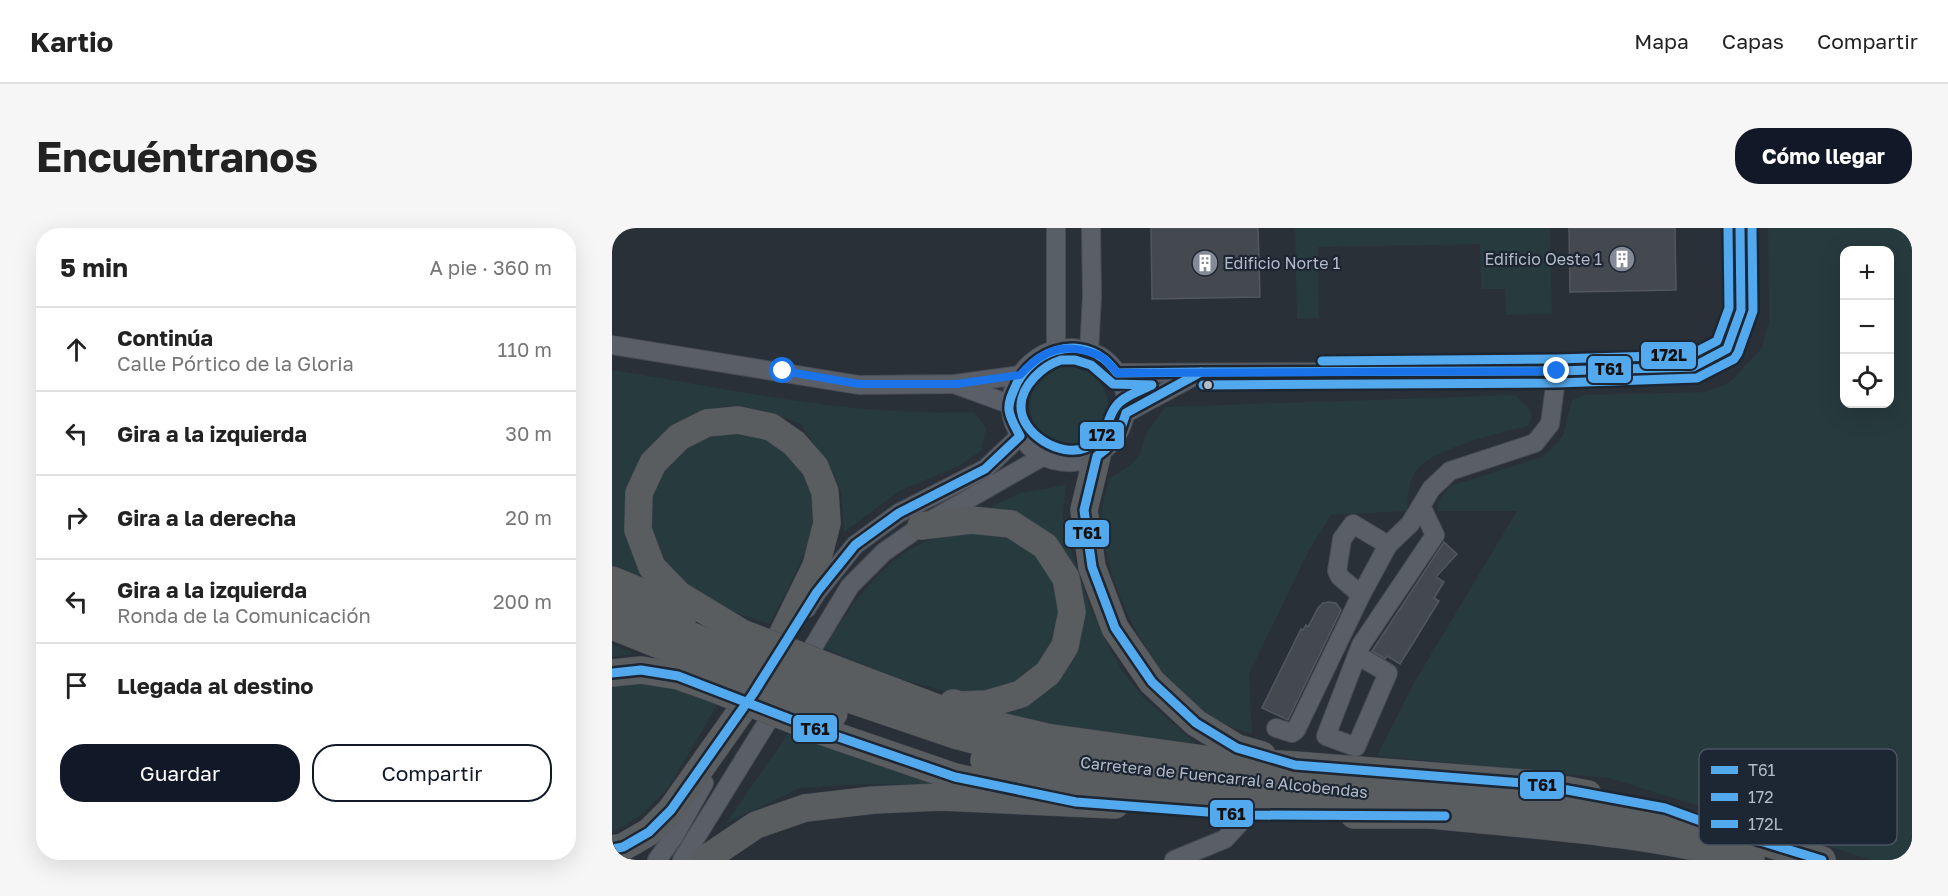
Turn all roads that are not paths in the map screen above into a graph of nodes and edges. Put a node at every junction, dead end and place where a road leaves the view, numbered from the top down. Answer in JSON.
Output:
{"nodes":[{"id":1,"x":1056,"y":228,"type":"edge"},
{"id":2,"x":1091,"y":228,"type":"edge"},
{"id":3,"x":1740,"y":228,"type":"edge"},
{"id":4,"x":612,"y":345,"type":"edge"},
{"id":5,"x":1056,"y":349,"type":"junction"},
{"id":6,"x":1089,"y":352,"type":"junction"},
{"id":7,"x":1557,"y":371,"type":"junction"},
{"id":8,"x":1201,"y":372,"type":"junction"},
{"id":9,"x":1117,"y":373,"type":"junction"},
{"id":10,"x":1020,"y":375,"type":"junction"},
{"id":11,"x":956,"y":384,"type":"junction"},
{"id":12,"x":1009,"y":404,"type":"junction"},
{"id":13,"x":1126,"y":413,"type":"junction"},
{"id":14,"x":1020,"y":436,"type":"junction"},
{"id":15,"x":1097,"y":456,"type":"junction"},
{"id":16,"x":1042,"y":457,"type":"junction"},
{"id":17,"x":1421,"y":506,"type":"junction"},
{"id":18,"x":921,"y":526,"type":"junction"},
{"id":19,"x":1388,"y":545,"type":"junction"},
{"id":20,"x":612,"y":580,"type":"edge"},
{"id":21,"x":1361,"y":595,"type":"junction"},
{"id":22,"x":612,"y":604,"type":"edge"},
{"id":23,"x":612,"y":626,"type":"edge"},
{"id":24,"x":1358,"y":656,"type":"junction"},
{"id":25,"x":724,"y":659,"type":"junction"},
{"id":26,"x":612,"y":673,"type":"edge"},
{"id":27,"x":753,"y":694,"type":"junction"},
{"id":28,"x":840,"y":706,"type":"junction"},
{"id":29,"x":1276,"y":728,"type":"dead end"},
{"id":30,"x":1295,"y":765,"type":"junction"},
{"id":31,"x":1076,"y":802,"type":"junction"},
{"id":32,"x":1246,"y":815,"type":"junction"},
{"id":33,"x":1432,"y":815,"type":"junction"},
{"id":34,"x":1699,"y":833,"type":"edge"},
{"id":35,"x":1699,"y":841,"type":"edge"},
{"id":36,"x":1719,"y":848,"type":"edge"},
{"id":37,"x":612,"y":849,"type":"edge"},
{"id":38,"x":657,"y":860,"type":"edge"},
{"id":39,"x":682,"y":860,"type":"edge"},
{"id":40,"x":704,"y":860,"type":"edge"},
{"id":41,"x":1174,"y":860,"type":"edge"},
{"id":42,"x":1751,"y":860,"type":"edge"},
{"id":43,"x":1822,"y":860,"type":"edge"}],
"edges":[{"from":1,"to":5,"type":"street"},
{"from":2,"to":6,"type":"street"},
{"from":3,"to":7,"type":"street"},
{"from":4,"to":11,"type":"street"},
{"from":5,"to":6,"type":"street"},
{"from":5,"to":10,"type":"street"},
{"from":6,"to":9,"type":"street"},
{"from":7,"to":8,"type":"street"},
{"from":7,"to":17,"type":"street"},
{"from":8,"to":9,"type":"street"},
{"from":8,"to":13,"type":"street"},
{"from":9,"to":13,"type":"street"},
{"from":10,"to":11,"type":"street"},
{"from":10,"to":12,"type":"street"},
{"from":11,"to":12,"type":"street"},
{"from":12,"to":14,"type":"street"},
{"from":13,"to":15,"type":"street"},
{"from":14,"to":16,"type":"street"},
{"from":14,"to":27,"type":"street"},
{"from":15,"to":16,"type":"street"},
{"from":15,"to":30,"type":"highway"},
{"from":16,"to":18,"type":"street"},
{"from":17,"to":19,"type":"street"},
{"from":17,"to":24,"type":"street"},
{"from":18,"to":28,"type":"highway"},
{"from":18,"to":39,"type":"street"},
{"from":19,"to":21,"type":"street"},
{"from":19,"to":21,"type":"street"},
{"from":20,"to":25,"type":"highway"},
{"from":21,"to":29,"type":"street"},
{"from":22,"to":25,"type":"highway","name":"Carretera de Fuencarral a Alcobendas"},
{"from":23,"to":25,"type":"highway"},
{"from":24,"to":24,"type":"street"},
{"from":25,"to":26,"type":"highway"},
{"from":25,"to":27,"type":"highway"},
{"from":25,"to":28,"type":"highway","bridge":true},
{"from":25,"to":28,"type":"highway","name":"Carretera de Fuencarral a Alcobendas","bridge":true},
{"from":27,"to":37,"type":"highway"},
{"from":27,"to":38,"type":"street"},
{"from":28,"to":30,"type":"highway"},
{"from":28,"to":31,"type":"highway"},
{"from":28,"to":33,"type":"highway","name":"Carretera de Fuencarral a Alcobendas"},
{"from":28,"to":35,"type":"highway","name":"Carretera de Fuencarral a Alcobendas"},
{"from":30,"to":34,"type":"highway"},
{"from":31,"to":32,"type":"highway"},
{"from":31,"to":40,"type":"highway"},
{"from":32,"to":33,"type":"highway"},
{"from":32,"to":41,"type":"street"},
{"from":33,"to":36,"type":"highway","name":"Carretera de Fuencarral a Alcobendas"},
{"from":36,"to":42,"type":"highway","name":"Carretera de Fuencarral a Alcobendas"},
{"from":36,"to":43,"type":"highway","name":"Carretera de Fuencarral a Alcobendas"}]}
